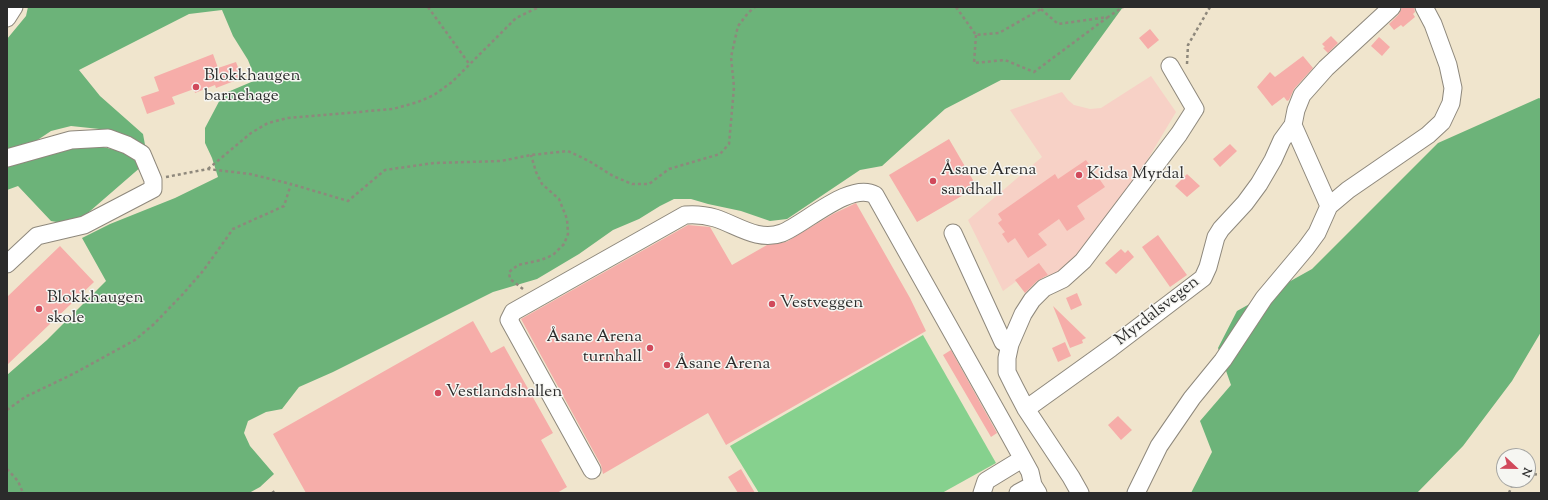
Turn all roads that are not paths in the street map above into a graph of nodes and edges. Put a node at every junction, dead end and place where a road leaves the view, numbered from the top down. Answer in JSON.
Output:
{"nodes":[{"id":1,"x":14,"y":7,"type":"edge"},
{"id":2,"x":1392,"y":7,"type":"edge"},
{"id":3,"x":1424,"y":7,"type":"edge"},
{"id":4,"x":7,"y":18,"type":"edge"},
{"id":5,"x":1178,"y":67,"type":"road end"},
{"id":6,"x":1293,"y":125,"type":"junction"},
{"id":7,"x":7,"y":158,"type":"edge"},
{"id":8,"x":1329,"y":206,"type":"junction"},
{"id":9,"x":953,"y":233,"type":"dead end"},
{"id":10,"x":7,"y":264,"type":"edge"},
{"id":11,"x":1010,"y":344,"type":"junction"},
{"id":12,"x":1026,"y":409,"type":"junction"},
{"id":13,"x":1022,"y":459,"type":"junction"},
{"id":14,"x":592,"y":470,"type":"dead end"},
{"id":15,"x":1035,"y":489,"type":"edge"},
{"id":16,"x":982,"y":493,"type":"edge"},
{"id":17,"x":1018,"y":493,"type":"edge"},
{"id":18,"x":1080,"y":493,"type":"edge"},
{"id":19,"x":1136,"y":493,"type":"edge"}],
"edges":[{"from":1,"to":4,"type":"street"},
{"from":2,"to":6,"type":"street","name":"Myrdalsvegen"},
{"from":3,"to":8,"type":"street"},
{"from":5,"to":11,"type":"street"},
{"from":6,"to":8,"type":"street"},
{"from":6,"to":12,"type":"street","name":"Myrdalsvegen"},
{"from":7,"to":10,"type":"street"},
{"from":8,"to":19,"type":"street"},
{"from":9,"to":11,"type":"street"},
{"from":11,"to":12,"type":"street"},
{"from":12,"to":18,"type":"street"},
{"from":13,"to":14,"type":"street"},
{"from":13,"to":15,"type":"street"},
{"from":13,"to":16,"type":"street"},
{"from":15,"to":17,"type":"street"}]}
